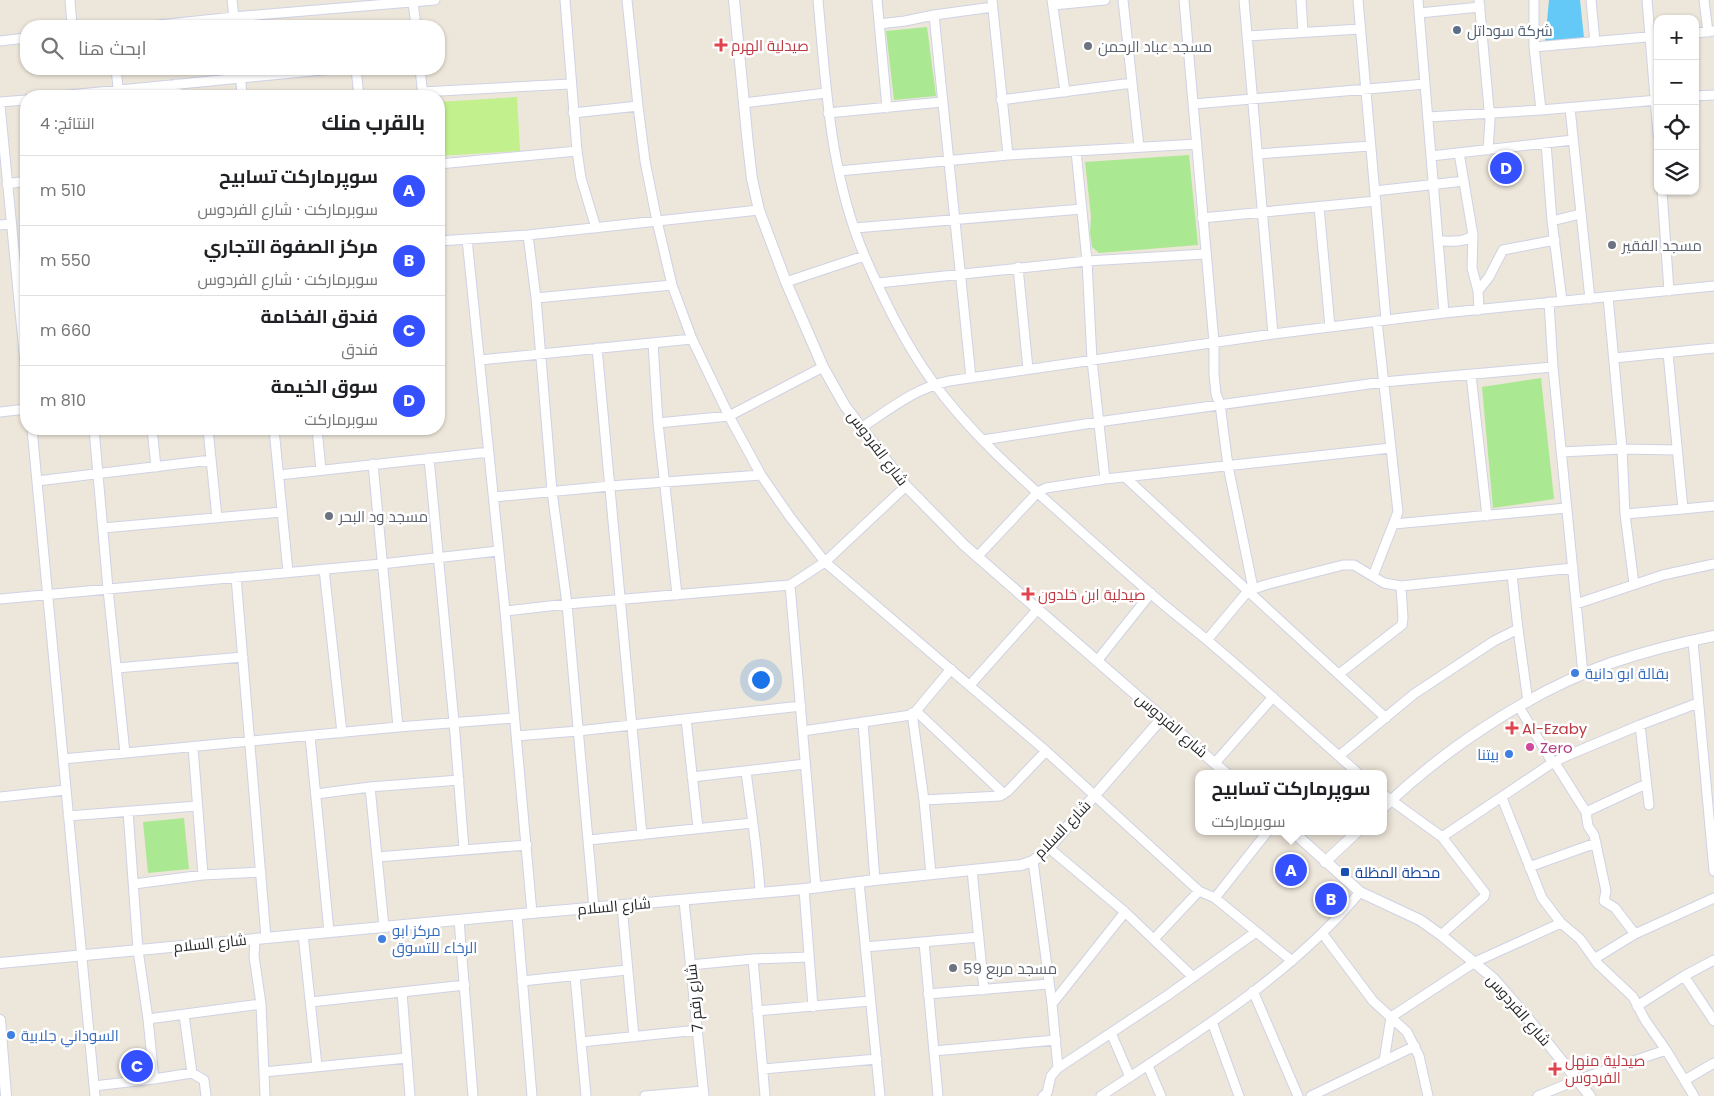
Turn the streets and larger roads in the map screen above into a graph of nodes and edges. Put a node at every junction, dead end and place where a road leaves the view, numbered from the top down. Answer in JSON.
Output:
{"nodes":[{"id":1,"x":70,"y":0,"type":"edge"},
{"id":2,"x":232,"y":0,"type":"edge"},
{"id":3,"x":435,"y":0,"type":"edge"},
{"id":4,"x":565,"y":0,"type":"edge"},
{"id":5,"x":627,"y":0,"type":"edge"},
{"id":6,"x":734,"y":0,"type":"edge"},
{"id":7,"x":818,"y":0,"type":"edge"},
{"id":8,"x":877,"y":0,"type":"edge"},
{"id":9,"x":1106,"y":0,"type":"edge"},
{"id":10,"x":1123,"y":0,"type":"edge"},
{"id":11,"x":1184,"y":0,"type":"edge"},
{"id":12,"x":1244,"y":0,"type":"edge"},
{"id":13,"x":1301,"y":0,"type":"edge"},
{"id":14,"x":1358,"y":0,"type":"edge"},
{"id":15,"x":1418,"y":0,"type":"edge"},
{"id":16,"x":1534,"y":0,"type":"edge"},
{"id":17,"x":1591,"y":0,"type":"edge"},
{"id":18,"x":1647,"y":0,"type":"edge"},
{"id":19,"x":1704,"y":0,"type":"edge"},
{"id":20,"x":394,"y":2,"type":"edge"},
{"id":21,"x":413,"y":2,"type":"junction"},
{"id":22,"x":1052,"y":2,"type":"edge"},
{"id":23,"x":993,"y":4,"type":"edge"},
{"id":24,"x":1480,"y":4,"type":"edge"},
{"id":25,"x":1419,"y":13,"type":"junction"},
{"id":26,"x":934,"y":15,"type":"junction"},
{"id":27,"x":72,"y":20,"type":"edge"},
{"id":28,"x":234,"y":20,"type":"edge"},
{"id":29,"x":250,"y":20,"type":"edge"},
{"id":30,"x":415,"y":20,"type":"edge"},
{"id":31,"x":879,"y":24,"type":"junction"},
{"id":32,"x":1360,"y":29,"type":"junction"},
{"id":33,"x":1711,"y":31,"type":"edge"},
{"id":34,"x":1303,"y":32,"type":"junction"},
{"id":35,"x":1247,"y":36,"type":"junction"},
{"id":36,"x":1654,"y":37,"type":"edge"},
{"id":37,"x":20,"y":39,"type":"edge"},
{"id":38,"x":0,"y":41,"type":"edge"},
{"id":39,"x":1595,"y":42,"type":"junction"},
{"id":40,"x":1534,"y":47,"type":"junction"},
{"id":41,"x":117,"y":75,"type":"edge"},
{"id":42,"x":228,"y":75,"type":"edge"},
{"id":43,"x":240,"y":75,"type":"edge"},
{"id":44,"x":357,"y":75,"type":"edge"},
{"id":45,"x":420,"y":75,"type":"edge"},
{"id":46,"x":1132,"y":83,"type":"junction"},
{"id":47,"x":176,"y":84,"type":"junction"},
{"id":48,"x":570,"y":84,"type":"junction"},
{"id":49,"x":1425,"y":84,"type":"junction"},
{"id":50,"x":1365,"y":89,"type":"junction"},
{"id":51,"x":119,"y":90,"type":"edge"},
{"id":52,"x":138,"y":90,"type":"edge"},
{"id":53,"x":176,"y":90,"type":"edge"},
{"id":54,"x":241,"y":90,"type":"edge"},
{"id":55,"x":358,"y":90,"type":"edge"},
{"id":56,"x":422,"y":90,"type":"edge"},
{"id":57,"x":445,"y":92,"type":"edge"},
{"id":58,"x":1065,"y":92,"type":"junction"},
{"id":59,"x":826,"y":93,"type":"junction"},
{"id":60,"x":1714,"y":94,"type":"edge"},
{"id":61,"x":1699,"y":96,"type":"edge"},
{"id":62,"x":1252,"y":99,"type":"junction"},
{"id":63,"x":1001,"y":100,"type":"junction"},
{"id":64,"x":1654,"y":100,"type":"edge"},
{"id":65,"x":20,"y":101,"type":"edge"},
{"id":66,"x":942,"y":102,"type":"junction"},
{"id":67,"x":744,"y":103,"type":"junction"},
{"id":68,"x":0,"y":104,"type":"edge"},
{"id":69,"x":1194,"y":104,"type":"junction"},
{"id":70,"x":638,"y":106,"type":"junction"},
{"id":71,"x":887,"y":108,"type":"junction"},
{"id":72,"x":1570,"y":108,"type":"junction"},
{"id":73,"x":1541,"y":110,"type":"junction"},
{"id":74,"x":573,"y":113,"type":"junction"},
{"id":75,"x":828,"y":113,"type":"junction"},
{"id":76,"x":1490,"y":113,"type":"junction"},
{"id":77,"x":1428,"y":117,"type":"junction"},
{"id":78,"x":1573,"y":140,"type":"junction"},
{"id":79,"x":1546,"y":143,"type":"junction"},
{"id":80,"x":1197,"y":144,"type":"junction"},
{"id":81,"x":1370,"y":146,"type":"junction"},
{"id":82,"x":1139,"y":147,"type":"junction"},
{"id":83,"x":1488,"y":150,"type":"junction"},
{"id":84,"x":577,"y":151,"type":"junction"},
{"id":85,"x":1076,"y":151,"type":"junction"},
{"id":86,"x":1459,"y":153,"type":"junction"},
{"id":87,"x":1257,"y":154,"type":"junction"},
{"id":88,"x":1008,"y":155,"type":"junction"},
{"id":89,"x":1431,"y":156,"type":"junction"},
{"id":90,"x":949,"y":160,"type":"junction"},
{"id":91,"x":445,"y":163,"type":"edge"},
{"id":92,"x":838,"y":170,"type":"junction"},
{"id":93,"x":1464,"y":181,"type":"junction"},
{"id":94,"x":20,"y":182,"type":"edge"},
{"id":95,"x":7,"y":184,"type":"junction"},
{"id":96,"x":1434,"y":184,"type":"junction"},
{"id":97,"x":1376,"y":191,"type":"junction"},
{"id":98,"x":1662,"y":195,"type":"edge"},
{"id":99,"x":1376,"y":202,"type":"junction"},
{"id":100,"x":1319,"y":207,"type":"junction"},
{"id":101,"x":1082,"y":209,"type":"junction"},
{"id":102,"x":759,"y":210,"type":"junction"},
{"id":103,"x":1262,"y":212,"type":"junction"},
{"id":104,"x":1580,"y":214,"type":"junction"},
{"id":105,"x":1202,"y":218,"type":"junction"},
{"id":106,"x":955,"y":219,"type":"junction"},
{"id":107,"x":656,"y":221,"type":"junction"},
{"id":108,"x":1552,"y":221,"type":"junction"},
{"id":109,"x":11,"y":224,"type":"junction"},
{"id":110,"x":0,"y":225,"type":"edge"},
{"id":111,"x":596,"y":228,"type":"junction"},
{"id":112,"x":855,"y":228,"type":"junction"},
{"id":113,"x":528,"y":235,"type":"junction"},
{"id":114,"x":1473,"y":236,"type":"junction"},
{"id":115,"x":467,"y":238,"type":"junction"},
{"id":116,"x":445,"y":240,"type":"edge"},
{"id":117,"x":1555,"y":240,"type":"junction"},
{"id":118,"x":1438,"y":241,"type":"junction"},
{"id":119,"x":1205,"y":254,"type":"junction"},
{"id":120,"x":864,"y":256,"type":"junction"},
{"id":121,"x":1087,"y":261,"type":"junction"},
{"id":122,"x":1018,"y":267,"type":"junction"},
{"id":123,"x":960,"y":274,"type":"junction"},
{"id":124,"x":786,"y":282,"type":"junction"},
{"id":125,"x":878,"y":283,"type":"junction"},
{"id":126,"x":672,"y":285,"type":"junction"},
{"id":127,"x":1714,"y":286,"type":"edge"},
{"id":128,"x":1669,"y":290,"type":"junction"},
{"id":129,"x":1478,"y":291,"type":"junction"},
{"id":130,"x":1608,"y":297,"type":"junction"},
{"id":131,"x":536,"y":298,"type":"junction"},
{"id":132,"x":1590,"y":299,"type":"junction"},
{"id":133,"x":1562,"y":301,"type":"junction"},
{"id":134,"x":20,"y":302,"type":"edge"},
{"id":135,"x":1549,"y":302,"type":"junction"},
{"id":136,"x":1479,"y":310,"type":"junction"},
{"id":137,"x":1444,"y":314,"type":"junction"},
{"id":138,"x":1382,"y":321,"type":"junction"},
{"id":139,"x":1330,"y":327,"type":"junction"},
{"id":140,"x":1273,"y":334,"type":"junction"},
{"id":141,"x":692,"y":339,"type":"junction"},
{"id":142,"x":1214,"y":342,"type":"junction"},
{"id":143,"x":653,"y":343,"type":"junction"},
{"id":144,"x":598,"y":348,"type":"junction"},
{"id":145,"x":1714,"y":348,"type":"edge"},
{"id":146,"x":540,"y":353,"type":"junction"},
{"id":147,"x":1668,"y":353,"type":"junction"},
{"id":148,"x":1614,"y":358,"type":"junction"},
{"id":149,"x":480,"y":360,"type":"junction"},
{"id":150,"x":1092,"y":360,"type":"junction"},
{"id":151,"x":824,"y":367,"type":"junction"},
{"id":152,"x":1553,"y":367,"type":"junction"},
{"id":153,"x":1028,"y":369,"type":"junction"},
{"id":154,"x":1471,"y":375,"type":"junction"},
{"id":155,"x":971,"y":378,"type":"junction"},
{"id":156,"x":1384,"y":382,"type":"junction"},
{"id":157,"x":935,"y":384,"type":"junction"},
{"id":158,"x":1220,"y":404,"type":"junction"},
{"id":159,"x":20,"y":410,"type":"edge"},
{"id":160,"x":0,"y":412,"type":"edge"},
{"id":161,"x":729,"y":416,"type":"junction"},
{"id":162,"x":1098,"y":422,"type":"junction"},
{"id":163,"x":658,"y":423,"type":"junction"},
{"id":164,"x":861,"y":428,"type":"junction"},
{"id":165,"x":33,"y":435,"type":"edge"},
{"id":166,"x":95,"y":435,"type":"edge"},
{"id":167,"x":153,"y":435,"type":"edge"},
{"id":168,"x":209,"y":435,"type":"edge"},
{"id":169,"x":275,"y":435,"type":"edge"},
{"id":170,"x":318,"y":435,"type":"edge"},
{"id":171,"x":983,"y":440,"type":"junction"},
{"id":172,"x":1391,"y":448,"type":"junction"},
{"id":173,"x":1622,"y":449,"type":"junction"},
{"id":174,"x":1677,"y":450,"type":"junction"},
{"id":175,"x":489,"y":452,"type":"junction"},
{"id":176,"x":1561,"y":452,"type":"junction"},
{"id":177,"x":429,"y":458,"type":"junction"},
{"id":178,"x":211,"y":460,"type":"junction"},
{"id":179,"x":373,"y":464,"type":"junction"},
{"id":180,"x":1228,"y":466,"type":"junction"},
{"id":181,"x":156,"y":467,"type":"junction"},
{"id":182,"x":321,"y":470,"type":"junction"},
{"id":183,"x":98,"y":474,"type":"junction"},
{"id":184,"x":279,"y":475,"type":"junction"},
{"id":185,"x":761,"y":475,"type":"junction"},
{"id":186,"x":1125,"y":477,"type":"junction"},
{"id":187,"x":1105,"y":479,"type":"junction"},
{"id":188,"x":37,"y":481,"type":"junction"},
{"id":189,"x":663,"y":481,"type":"junction"},
{"id":190,"x":610,"y":486,"type":"junction"},
{"id":191,"x":906,"y":486,"type":"junction"},
{"id":192,"x":552,"y":491,"type":"junction"},
{"id":193,"x":1038,"y":492,"type":"junction"},
{"id":194,"x":494,"y":497,"type":"junction"},
{"id":195,"x":1714,"y":506,"type":"edge"},
{"id":196,"x":1566,"y":508,"type":"junction"},
{"id":197,"x":1683,"y":510,"type":"junction"},
{"id":198,"x":282,"y":512,"type":"junction"},
{"id":199,"x":1625,"y":514,"type":"junction"},
{"id":200,"x":1487,"y":516,"type":"junction"},
{"id":201,"x":217,"y":518,"type":"junction"},
{"id":202,"x":1394,"y":524,"type":"junction"},
{"id":203,"x":103,"y":528,"type":"junction"},
{"id":204,"x":498,"y":551,"type":"junction"},
{"id":205,"x":977,"y":557,"type":"junction"},
{"id":206,"x":439,"y":558,"type":"junction"},
{"id":207,"x":825,"y":562,"type":"junction"},
{"id":208,"x":381,"y":564,"type":"junction"},
{"id":209,"x":1714,"y":564,"type":"edge"},
{"id":210,"x":1573,"y":568,"type":"junction"},
{"id":211,"x":324,"y":569,"type":"junction"},
{"id":212,"x":288,"y":572,"type":"junction"},
{"id":213,"x":1512,"y":575,"type":"junction"},
{"id":214,"x":1373,"y":576,"type":"junction"},
{"id":215,"x":236,"y":577,"type":"junction"},
{"id":216,"x":1634,"y":584,"type":"junction"},
{"id":217,"x":790,"y":586,"type":"junction"},
{"id":218,"x":1400,"y":586,"type":"junction"},
{"id":219,"x":108,"y":589,"type":"junction"},
{"id":220,"x":1251,"y":590,"type":"junction"},
{"id":221,"x":1151,"y":594,"type":"junction"},
{"id":222,"x":47,"y":595,"type":"junction"},
{"id":223,"x":677,"y":595,"type":"junction"},
{"id":224,"x":0,"y":599,"type":"edge"},
{"id":225,"x":622,"y":599,"type":"junction"},
{"id":226,"x":567,"y":604,"type":"junction"},
{"id":227,"x":1576,"y":604,"type":"junction"},
{"id":228,"x":1037,"y":610,"type":"junction"},
{"id":229,"x":505,"y":611,"type":"junction"},
{"id":230,"x":1518,"y":629,"type":"junction"},
{"id":231,"x":1714,"y":636,"type":"edge"},
{"id":232,"x":1207,"y":640,"type":"junction"},
{"id":233,"x":1693,"y":641,"type":"junction"},
{"id":234,"x":242,"y":657,"type":"junction"},
{"id":235,"x":1097,"y":661,"type":"junction"},
{"id":236,"x":117,"y":668,"type":"junction"},
{"id":237,"x":951,"y":669,"type":"junction"},
{"id":238,"x":1340,"y":674,"type":"junction"},
{"id":239,"x":1583,"y":674,"type":"junction"},
{"id":240,"x":970,"y":685,"type":"junction"},
{"id":241,"x":1273,"y":697,"type":"junction"},
{"id":242,"x":1698,"y":703,"type":"junction"},
{"id":243,"x":1524,"y":704,"type":"junction"},
{"id":244,"x":801,"y":706,"type":"junction"},
{"id":245,"x":914,"y":712,"type":"junction"},
{"id":246,"x":1163,"y":717,"type":"junction"},
{"id":247,"x":514,"y":718,"type":"junction"},
{"id":248,"x":686,"y":718,"type":"junction"},
{"id":249,"x":1386,"y":718,"type":"junction"},
{"id":250,"x":454,"y":722,"type":"junction"},
{"id":251,"x":863,"y":722,"type":"junction"},
{"id":252,"x":632,"y":724,"type":"junction"},
{"id":253,"x":1640,"y":725,"type":"junction"},
{"id":254,"x":398,"y":727,"type":"junction"},
{"id":255,"x":578,"y":731,"type":"junction"},
{"id":256,"x":803,"y":731,"type":"junction"},
{"id":257,"x":342,"y":733,"type":"junction"},
{"id":258,"x":310,"y":736,"type":"junction"},
{"id":259,"x":516,"y":736,"type":"junction"},
{"id":260,"x":250,"y":742,"type":"junction"},
{"id":261,"x":193,"y":747,"type":"junction"},
{"id":262,"x":1714,"y":750,"type":"edge"},
{"id":263,"x":1046,"y":751,"type":"junction"},
{"id":264,"x":1703,"y":751,"type":"junction"},
{"id":265,"x":126,"y":753,"type":"junction"},
{"id":266,"x":1339,"y":756,"type":"junction"},
{"id":267,"x":63,"y":759,"type":"junction"},
{"id":268,"x":1215,"y":763,"type":"junction"},
{"id":269,"x":1554,"y":763,"type":"junction"},
{"id":270,"x":806,"y":764,"type":"junction"},
{"id":271,"x":1223,"y":770,"type":"edge"},
{"id":272,"x":1355,"y":770,"type":"edge"},
{"id":273,"x":746,"y":771,"type":"junction"},
{"id":274,"x":692,"y":777,"type":"junction"},
{"id":275,"x":459,"y":780,"type":"junction"},
{"id":276,"x":1646,"y":784,"type":"junction"},
{"id":277,"x":370,"y":787,"type":"junction"},
{"id":278,"x":66,"y":790,"type":"junction"},
{"id":279,"x":316,"y":794,"type":"junction"},
{"id":280,"x":1004,"y":794,"type":"junction"},
{"id":281,"x":1095,"y":795,"type":"junction"},
{"id":282,"x":0,"y":797,"type":"edge"},
{"id":283,"x":1502,"y":798,"type":"junction"},
{"id":284,"x":924,"y":800,"type":"junction"},
{"id":285,"x":1387,"y":800,"type":"edge"},
{"id":286,"x":1387,"y":802,"type":"edge"},
{"id":287,"x":1711,"y":805,"type":"edge"},
{"id":288,"x":197,"y":806,"type":"junction"},
{"id":289,"x":1649,"y":806,"type":"dead end"},
{"id":290,"x":128,"y":811,"type":"junction"},
{"id":291,"x":1586,"y":812,"type":"junction"},
{"id":292,"x":68,"y":816,"type":"junction"},
{"id":293,"x":752,"y":823,"type":"junction"},
{"id":294,"x":698,"y":828,"type":"junction"},
{"id":295,"x":642,"y":835,"type":"junction"},
{"id":296,"x":1265,"y":835,"type":"edge"},
{"id":297,"x":1296,"y":835,"type":"edge"},
{"id":298,"x":1354,"y":835,"type":"edge"},
{"id":299,"x":1442,"y":837,"type":"junction"},
{"id":300,"x":589,"y":840,"type":"junction"},
{"id":301,"x":1596,"y":843,"type":"junction"},
{"id":302,"x":526,"y":845,"type":"junction"},
{"id":303,"x":1049,"y":848,"type":"junction"},
{"id":304,"x":464,"y":849,"type":"junction"},
{"id":305,"x":377,"y":857,"type":"junction"},
{"id":306,"x":1033,"y":861,"type":"junction"},
{"id":307,"x":1325,"y":862,"type":"junction"},
{"id":308,"x":1529,"y":867,"type":"junction"},
{"id":309,"x":972,"y":870,"type":"junction"},
{"id":310,"x":1714,"y":871,"type":"edge"},
{"id":311,"x":261,"y":872,"type":"junction"},
{"id":312,"x":931,"y":874,"type":"junction"},
{"id":313,"x":203,"y":875,"type":"junction"},
{"id":314,"x":875,"y":880,"type":"junction"},
{"id":315,"x":859,"y":882,"type":"junction"},
{"id":316,"x":134,"y":884,"type":"junction"},
{"id":317,"x":816,"y":888,"type":"junction"},
{"id":318,"x":804,"y":889,"type":"junction"},
{"id":319,"x":1199,"y":891,"type":"junction"},
{"id":320,"x":1360,"y":892,"type":"junction"},
{"id":321,"x":760,"y":893,"type":"junction"},
{"id":322,"x":1215,"y":898,"type":"junction"},
{"id":323,"x":1714,"y":898,"type":"edge"},
{"id":324,"x":684,"y":900,"type":"junction"},
{"id":325,"x":622,"y":906,"type":"junction"},
{"id":326,"x":594,"y":908,"type":"junction"},
{"id":327,"x":1125,"y":912,"type":"junction"},
{"id":328,"x":532,"y":913,"type":"junction"},
{"id":329,"x":517,"y":915,"type":"junction"},
{"id":330,"x":459,"y":920,"type":"junction"},
{"id":331,"x":1561,"y":923,"type":"junction"},
{"id":332,"x":384,"y":927,"type":"junction"},
{"id":333,"x":329,"y":932,"type":"junction"},
{"id":334,"x":1256,"y":932,"type":"junction"},
{"id":335,"x":303,"y":934,"type":"junction"},
{"id":336,"x":1322,"y":934,"type":"junction"},
{"id":337,"x":1635,"y":934,"type":"junction"},
{"id":338,"x":1441,"y":935,"type":"junction"},
{"id":339,"x":979,"y":937,"type":"junction"},
{"id":340,"x":261,"y":938,"type":"junction"},
{"id":341,"x":1154,"y":939,"type":"junction"},
{"id":342,"x":924,"y":942,"type":"junction"},
{"id":343,"x":865,"y":947,"type":"junction"},
{"id":344,"x":138,"y":950,"type":"junction"},
{"id":345,"x":80,"y":955,"type":"junction"},
{"id":346,"x":809,"y":957,"type":"junction"},
{"id":347,"x":752,"y":959,"type":"junction"},
{"id":348,"x":1594,"y":959,"type":"junction"},
{"id":349,"x":1714,"y":960,"type":"edge"},
{"id":350,"x":1292,"y":961,"type":"junction"},
{"id":351,"x":1475,"y":962,"type":"junction"},
{"id":352,"x":0,"y":963,"type":"edge"},
{"id":353,"x":690,"y":965,"type":"junction"},
{"id":354,"x":628,"y":970,"type":"junction"},
{"id":355,"x":575,"y":976,"type":"junction"},
{"id":356,"x":1684,"y":976,"type":"junction"},
{"id":357,"x":1193,"y":977,"type":"junction"},
{"id":358,"x":522,"y":981,"type":"junction"},
{"id":359,"x":1048,"y":984,"type":"junction"},
{"id":360,"x":465,"y":985,"type":"junction"},
{"id":361,"x":984,"y":990,"type":"junction"},
{"id":362,"x":1252,"y":991,"type":"junction"},
{"id":363,"x":402,"y":992,"type":"junction"},
{"id":364,"x":928,"y":994,"type":"junction"},
{"id":365,"x":870,"y":1001,"type":"junction"},
{"id":366,"x":311,"y":1002,"type":"junction"},
{"id":367,"x":261,"y":1004,"type":"junction"},
{"id":368,"x":1052,"y":1004,"type":"junction"},
{"id":369,"x":1637,"y":1006,"type":"junction"},
{"id":370,"x":813,"y":1007,"type":"junction"},
{"id":371,"x":757,"y":1011,"type":"junction"},
{"id":372,"x":184,"y":1015,"type":"junction"},
{"id":373,"x":1390,"y":1016,"type":"junction"},
{"id":374,"x":148,"y":1019,"type":"junction"},
{"id":375,"x":0,"y":1020,"type":"edge"},
{"id":376,"x":1714,"y":1021,"type":"edge"},
{"id":377,"x":1212,"y":1022,"type":"junction"},
{"id":378,"x":698,"y":1030,"type":"junction"},
{"id":379,"x":1111,"y":1033,"type":"junction"},
{"id":380,"x":634,"y":1037,"type":"junction"},
{"id":381,"x":1056,"y":1040,"type":"junction"},
{"id":382,"x":581,"y":1042,"type":"junction"},
{"id":383,"x":1415,"y":1046,"type":"junction"},
{"id":384,"x":1666,"y":1050,"type":"junction"},
{"id":385,"x":934,"y":1051,"type":"junction"},
{"id":386,"x":407,"y":1058,"type":"junction"},
{"id":387,"x":877,"y":1059,"type":"junction"},
{"id":388,"x":1384,"y":1061,"type":"junction"},
{"id":389,"x":1714,"y":1063,"type":"edge"},
{"id":390,"x":2,"y":1066,"type":"edge"},
{"id":391,"x":317,"y":1066,"type":"junction"},
{"id":392,"x":1148,"y":1066,"type":"junction"},
{"id":393,"x":1058,"y":1068,"type":"junction"},
{"id":394,"x":763,"y":1069,"type":"junction"},
{"id":395,"x":264,"y":1072,"type":"junction"},
{"id":396,"x":192,"y":1073,"type":"junction"},
{"id":397,"x":1130,"y":1077,"type":"junction"},
{"id":398,"x":154,"y":1080,"type":"junction"},
{"id":399,"x":1577,"y":1080,"type":"junction"},
{"id":400,"x":1685,"y":1080,"type":"junction"},
{"id":401,"x":94,"y":1086,"type":"junction"},
{"id":402,"x":704,"y":1093,"type":"edge"},
{"id":403,"x":6,"y":1096,"type":"edge"},
{"id":404,"x":95,"y":1096,"type":"edge"},
{"id":405,"x":206,"y":1096,"type":"edge"},
{"id":406,"x":265,"y":1096,"type":"edge"},
{"id":407,"x":410,"y":1096,"type":"edge"},
{"id":408,"x":473,"y":1096,"type":"edge"},
{"id":409,"x":532,"y":1096,"type":"edge"},
{"id":410,"x":586,"y":1096,"type":"edge"},
{"id":411,"x":645,"y":1096,"type":"edge"},
{"id":412,"x":765,"y":1096,"type":"edge"},
{"id":413,"x":880,"y":1096,"type":"edge"},
{"id":414,"x":938,"y":1096,"type":"edge"},
{"id":415,"x":1044,"y":1096,"type":"edge"},
{"id":416,"x":1101,"y":1096,"type":"edge"},
{"id":417,"x":1161,"y":1096,"type":"edge"},
{"id":418,"x":1239,"y":1096,"type":"edge"},
{"id":419,"x":1298,"y":1096,"type":"edge"},
{"id":420,"x":1313,"y":1096,"type":"edge"},
{"id":421,"x":1428,"y":1096,"type":"edge"},
{"id":422,"x":1538,"y":1096,"type":"edge"},
{"id":423,"x":1590,"y":1096,"type":"edge"},
{"id":424,"x":1694,"y":1096,"type":"edge"}],
"edges":[{"from":1,"to":27,"type":"street"},
{"from":2,"to":28,"type":"street"},
{"from":3,"to":21,"type":"street"},
{"from":4,"to":48,"type":"street"},
{"from":5,"to":70,"type":"street"},
{"from":6,"to":67,"type":"street","name":"شارع الفردوس"},
{"from":7,"to":59,"type":"street"},
{"from":8,"to":31,"type":"street"},
{"from":9,"to":22,"type":"street"},
{"from":10,"to":46,"type":"street"},
{"from":11,"to":69,"type":"street"},
{"from":12,"to":35,"type":"street"},
{"from":13,"to":34,"type":"street"},
{"from":14,"to":32,"type":"street"},
{"from":15,"to":25,"type":"street"},
{"from":16,"to":40,"type":"street"},
{"from":17,"to":39,"type":"street"},
{"from":18,"to":36,"type":"street"},
{"from":19,"to":33,"type":"street"},
{"from":20,"to":21,"type":"street"},
{"from":20,"to":29,"type":"street"},
{"from":21,"to":30,"type":"street"},
{"from":22,"to":58,"type":"street"},
{"from":23,"to":26,"type":"street"},
{"from":23,"to":63,"type":"street"},
{"from":24,"to":25,"type":"street"},
{"from":24,"to":76,"type":"street"},
{"from":25,"to":49,"type":"street"},
{"from":26,"to":31,"type":"street"},
{"from":26,"to":66,"type":"street"},
{"from":31,"to":71,"type":"street"},
{"from":32,"to":34,"type":"street"},
{"from":32,"to":50,"type":"street"},
{"from":34,"to":35,"type":"street"},
{"from":35,"to":62,"type":"street"},
{"from":36,"to":39,"type":"street"},
{"from":37,"to":38,"type":"street"},
{"from":39,"to":40,"type":"street"},
{"from":40,"to":73,"type":"street"},
{"from":41,"to":51,"type":"street"},
{"from":42,"to":47,"type":"street"},
{"from":43,"to":54,"type":"street"},
{"from":44,"to":55,"type":"street"},
{"from":45,"to":56,"type":"street"},
{"from":46,"to":58,"type":"street"},
{"from":46,"to":82,"type":"street"},
{"from":47,"to":52,"type":"street"},
{"from":47,"to":53,"type":"street"},
{"from":48,"to":57,"type":"street"},
{"from":48,"to":74,"type":"street"},
{"from":49,"to":50,"type":"street"},
{"from":49,"to":77,"type":"street"},
{"from":50,"to":62,"type":"street"},
{"from":50,"to":81,"type":"street"},
{"from":58,"to":63,"type":"street"},
{"from":59,"to":67,"type":"street"},
{"from":59,"to":75,"type":"street"},
{"from":60,"to":61,"type":"street"},
{"from":62,"to":69,"type":"street"},
{"from":62,"to":87,"type":"street"},
{"from":63,"to":88,"type":"street"},
{"from":64,"to":72,"type":"street"},
{"from":65,"to":68,"type":"street"},
{"from":66,"to":71,"type":"street"},
{"from":66,"to":90,"type":"street"},
{"from":67,"to":102,"type":"street","name":"شارع الفردوس"},
{"from":68,"to":95,"type":"street"},
{"from":69,"to":80,"type":"street"},
{"from":70,"to":74,"type":"street"},
{"from":70,"to":107,"type":"street"},
{"from":71,"to":75,"type":"street"},
{"from":72,"to":73,"type":"street"},
{"from":72,"to":78,"type":"street"},
{"from":73,"to":76,"type":"street"},
{"from":74,"to":84,"type":"street"},
{"from":75,"to":92,"type":"street"},
{"from":76,"to":77,"type":"street"},
{"from":76,"to":83,"type":"street"},
{"from":77,"to":89,"type":"street"},
{"from":78,"to":79,"type":"street"},
{"from":78,"to":104,"type":"street"},
{"from":79,"to":83,"type":"street"},
{"from":79,"to":108,"type":"street"},
{"from":80,"to":82,"type":"street"},
{"from":80,"to":105,"type":"street"},
{"from":81,"to":87,"type":"street"},
{"from":81,"to":97,"type":"street"},
{"from":82,"to":85,"type":"street"},
{"from":83,"to":86,"type":"street"},
{"from":84,"to":91,"type":"street"},
{"from":84,"to":111,"type":"street"},
{"from":85,"to":88,"type":"street"},
{"from":85,"to":101,"type":"street"},
{"from":86,"to":89,"type":"street"},
{"from":86,"to":93,"type":"street"},
{"from":87,"to":103,"type":"street"},
{"from":88,"to":90,"type":"street"},
{"from":89,"to":96,"type":"street"},
{"from":90,"to":92,"type":"street"},
{"from":90,"to":106,"type":"street"},
{"from":92,"to":112,"type":"street"},
{"from":93,"to":96,"type":"street"},
{"from":93,"to":114,"type":"street"},
{"from":94,"to":95,"type":"street"},
{"from":95,"to":109,"type":"street"},
{"from":96,"to":97,"type":"street"},
{"from":96,"to":118,"type":"street"},
{"from":97,"to":99,"type":"street"},
{"from":98,"to":128,"type":"street"},
{"from":99,"to":100,"type":"street"},
{"from":99,"to":138,"type":"street"},
{"from":100,"to":103,"type":"street"},
{"from":100,"to":139,"type":"street"},
{"from":101,"to":106,"type":"street"},
{"from":101,"to":121,"type":"street"},
{"from":102,"to":107,"type":"street"},
{"from":102,"to":124,"type":"street","name":"شارع الفردوس"},
{"from":103,"to":105,"type":"street"},
{"from":103,"to":140,"type":"street"},
{"from":104,"to":108,"type":"street"},
{"from":104,"to":132,"type":"street"},
{"from":105,"to":119,"type":"street"},
{"from":106,"to":112,"type":"street"},
{"from":106,"to":123,"type":"street"},
{"from":107,"to":111,"type":"street"},
{"from":107,"to":126,"type":"street"},
{"from":108,"to":117,"type":"street"},
{"from":109,"to":110,"type":"street"},
{"from":109,"to":134,"type":"street"},
{"from":111,"to":113,"type":"street"},
{"from":112,"to":120,"type":"street"},
{"from":113,"to":115,"type":"street"},
{"from":113,"to":131,"type":"street"},
{"from":114,"to":118,"type":"street"},
{"from":114,"to":129,"type":"street"},
{"from":115,"to":116,"type":"street"},
{"from":115,"to":149,"type":"street"},
{"from":117,"to":129,"type":"street"},
{"from":117,"to":133,"type":"street"},
{"from":118,"to":137,"type":"street"},
{"from":119,"to":121,"type":"street"},
{"from":119,"to":142,"type":"street"},
{"from":120,"to":124,"type":"street"},
{"from":120,"to":125,"type":"street"},
{"from":121,"to":122,"type":"street"},
{"from":121,"to":150,"type":"street"},
{"from":122,"to":123,"type":"street"},
{"from":122,"to":153,"type":"street"},
{"from":123,"to":125,"type":"street"},
{"from":123,"to":155,"type":"street"},
{"from":124,"to":151,"type":"street","name":"شارع الفردوس"},
{"from":125,"to":157,"type":"street"},
{"from":126,"to":131,"type":"street"},
{"from":126,"to":141,"type":"street"},
{"from":127,"to":128,"type":"street"},
{"from":128,"to":130,"type":"street"},
{"from":129,"to":136,"type":"street"},
{"from":130,"to":132,"type":"street"},
{"from":130,"to":148,"type":"street"},
{"from":131,"to":146,"type":"street"},
{"from":132,"to":133,"type":"street"},
{"from":133,"to":135,"type":"street"},
{"from":135,"to":136,"type":"street"},
{"from":135,"to":152,"type":"street"},
{"from":136,"to":137,"type":"street"},
{"from":137,"to":138,"type":"street"},
{"from":138,"to":139,"type":"street"},
{"from":138,"to":156,"type":"street"},
{"from":139,"to":140,"type":"street"},
{"from":140,"to":142,"type":"street"},
{"from":141,"to":143,"type":"street"},
{"from":141,"to":161,"type":"street"},
{"from":142,"to":150,"type":"street"},
{"from":142,"to":158,"type":"street"},
{"from":143,"to":144,"type":"street"},
{"from":143,"to":163,"type":"street"},
{"from":144,"to":146,"type":"street"},
{"from":144,"to":190,"type":"street"},
{"from":145,"to":147,"type":"street"},
{"from":146,"to":149,"type":"street"},
{"from":146,"to":192,"type":"street"},
{"from":147,"to":148,"type":"street"},
{"from":147,"to":174,"type":"street"},
{"from":148,"to":173,"type":"street"},
{"from":149,"to":175,"type":"street"},
{"from":150,"to":153,"type":"street"},
{"from":150,"to":162,"type":"street"},
{"from":151,"to":161,"type":"street"},
{"from":151,"to":164,"type":"street","name":"شارع الفردوس"},
{"from":152,"to":154,"type":"street"},
{"from":152,"to":176,"type":"street"},
{"from":153,"to":155,"type":"street"},
{"from":154,"to":156,"type":"street"},
{"from":154,"to":200,"type":"street"},
{"from":155,"to":157,"type":"street"},
{"from":156,"to":158,"type":"street"},
{"from":156,"to":172,"type":"street"},
{"from":157,"to":164,"type":"street"},
{"from":157,"to":171,"type":"street"},
{"from":158,"to":162,"type":"street"},
{"from":158,"to":180,"type":"street"},
{"from":159,"to":160,"type":"street"},
{"from":161,"to":163,"type":"street"},
{"from":161,"to":185,"type":"street"},
{"from":162,"to":171,"type":"street"},
{"from":162,"to":187,"type":"street"},
{"from":163,"to":189,"type":"street"},
{"from":164,"to":191,"type":"street","name":"شارع الفردوس"},
{"from":165,"to":188,"type":"street"},
{"from":166,"to":183,"type":"street"},
{"from":167,"to":181,"type":"street"},
{"from":168,"to":178,"type":"street"},
{"from":169,"to":184,"type":"street"},
{"from":170,"to":182,"type":"street"},
{"from":171,"to":193,"type":"street"},
{"from":172,"to":180,"type":"street"},
{"from":172,"to":202,"type":"street"},
{"from":173,"to":174,"type":"street"},
{"from":173,"to":176,"type":"street"},
{"from":173,"to":199,"type":"street"},
{"from":174,"to":197,"type":"street"},
{"from":175,"to":177,"type":"street"},
{"from":175,"to":194,"type":"street"},
{"from":176,"to":196,"type":"street"},
{"from":177,"to":179,"type":"street"},
{"from":177,"to":206,"type":"street"},
{"from":178,"to":181,"type":"street"},
{"from":178,"to":201,"type":"street"},
{"from":179,"to":182,"type":"street"},
{"from":179,"to":208,"type":"street"},
{"from":180,"to":186,"type":"street"},
{"from":180,"to":220,"type":"street"},
{"from":181,"to":183,"type":"street"},
{"from":182,"to":184,"type":"street"},
{"from":183,"to":188,"type":"street"},
{"from":183,"to":203,"type":"street"},
{"from":184,"to":198,"type":"street"},
{"from":185,"to":189,"type":"street"},
{"from":185,"to":207,"type":"street"},
{"from":186,"to":187,"type":"street"},
{"from":186,"to":220,"type":"street"},
{"from":187,"to":193,"type":"street"},
{"from":188,"to":222,"type":"street"},
{"from":189,"to":190,"type":"street"},
{"from":189,"to":223,"type":"street"},
{"from":190,"to":192,"type":"street"},
{"from":190,"to":225,"type":"street"},
{"from":191,"to":205,"type":"street","name":"شارع الفردوس"},
{"from":191,"to":207,"type":"street"},
{"from":192,"to":194,"type":"street"},
{"from":192,"to":226,"type":"street"},
{"from":193,"to":205,"type":"street"},
{"from":193,"to":221,"type":"street"},
{"from":194,"to":204,"type":"street"},
{"from":195,"to":197,"type":"street"},
{"from":196,"to":200,"type":"street"},
{"from":196,"to":210,"type":"street"},
{"from":197,"to":199,"type":"street"},
{"from":198,"to":201,"type":"street"},
{"from":198,"to":212,"type":"street"},
{"from":199,"to":216,"type":"street"},
{"from":200,"to":202,"type":"street"},
{"from":201,"to":203,"type":"street"},
{"from":202,"to":214,"type":"street"},
{"from":203,"to":219,"type":"street"},
{"from":204,"to":206,"type":"street"},
{"from":204,"to":229,"type":"street"},
{"from":205,"to":228,"type":"street","name":"شارع الفردوس"},
{"from":206,"to":208,"type":"street"},
{"from":206,"to":250,"type":"street"},
{"from":207,"to":217,"type":"street"},
{"from":207,"to":237,"type":"street"},
{"from":208,"to":211,"type":"street"},
{"from":208,"to":254,"type":"street"},
{"from":209,"to":216,"type":"street"},
{"from":210,"to":213,"type":"street"},
{"from":210,"to":227,"type":"street"},
{"from":211,"to":212,"type":"street"},
{"from":211,"to":257,"type":"street"},
{"from":212,"to":215,"type":"street"},
{"from":213,"to":218,"type":"street"},
{"from":213,"to":230,"type":"street"},
{"from":214,"to":218,"type":"street"},
{"from":214,"to":220,"type":"street"},
{"from":215,"to":219,"type":"street"},
{"from":215,"to":234,"type":"street"},
{"from":216,"to":227,"type":"street"},
{"from":217,"to":223,"type":"street"},
{"from":217,"to":244,"type":"street"},
{"from":218,"to":238,"type":"street"},
{"from":219,"to":222,"type":"street"},
{"from":219,"to":236,"type":"street"},
{"from":220,"to":232,"type":"street"},
{"from":220,"to":238,"type":"street"},
{"from":221,"to":232,"type":"street"},
{"from":221,"to":235,"type":"street"},
{"from":222,"to":224,"type":"street"},
{"from":222,"to":267,"type":"street"},
{"from":223,"to":225,"type":"street"},
{"from":225,"to":226,"type":"street"},
{"from":225,"to":252,"type":"street"},
{"from":226,"to":229,"type":"street"},
{"from":226,"to":255,"type":"street"},
{"from":227,"to":239,"type":"street"},
{"from":228,"to":235,"type":"street","name":"شارع الفردوس"},
{"from":228,"to":240,"type":"street"},
{"from":229,"to":247,"type":"street"},
{"from":230,"to":243,"type":"street"},
{"from":230,"to":249,"type":"street"},
{"from":231,"to":233,"type":"street"},
{"from":232,"to":241,"type":"street"},
{"from":233,"to":239,"type":"street"},
{"from":233,"to":242,"type":"street"},
{"from":234,"to":236,"type":"street"},
{"from":234,"to":260,"type":"street"},
{"from":235,"to":246,"type":"street","name":"شارع الفردوس"},
{"from":236,"to":265,"type":"street"},
{"from":237,"to":240,"type":"street"},
{"from":237,"to":245,"type":"street"},
{"from":238,"to":249,"type":"street"},
{"from":239,"to":243,"type":"street"},
{"from":240,"to":263,"type":"street"},
{"from":241,"to":266,"type":"street"},
{"from":241,"to":268,"type":"street"},
{"from":242,"to":253,"type":"street"},
{"from":242,"to":264,"type":"street"},
{"from":243,"to":269,"type":"street"},
{"from":243,"to":285,"type":"street"},
{"from":244,"to":248,"type":"street"},
{"from":244,"to":256,"type":"street"},
{"from":245,"to":251,"type":"street"},
{"from":245,"to":280,"type":"street"},
{"from":245,"to":284,"type":"street"},
{"from":246,"to":268,"type":"street","name":"شارع الفردوس"},
{"from":246,"to":281,"type":"street","name":"شارع السلام"},
{"from":247,"to":250,"type":"street"},
{"from":247,"to":259,"type":"street"},
{"from":248,"to":252,"type":"street"},
{"from":248,"to":274,"type":"street"},
{"from":249,"to":266,"type":"street"},
{"from":250,"to":254,"type":"street"},
{"from":250,"to":275,"type":"street"},
{"from":251,"to":256,"type":"street"},
{"from":251,"to":314,"type":"street"},
{"from":252,"to":255,"type":"street"},
{"from":252,"to":295,"type":"street"},
{"from":253,"to":269,"type":"street"},
{"from":253,"to":276,"type":"street"},
{"from":254,"to":257,"type":"street"},
{"from":255,"to":259,"type":"street"},
{"from":255,"to":300,"type":"street"},
{"from":256,"to":270,"type":"street"},
{"from":257,"to":258,"type":"street"},
{"from":258,"to":260,"type":"street"},
{"from":258,"to":279,"type":"street"},
{"from":259,"to":302,"type":"street"},
{"from":260,"to":261,"type":"street"},
{"from":260,"to":311,"type":"street"},
{"from":261,"to":265,"type":"street"},
{"from":261,"to":288,"type":"street"},
{"from":262,"to":264,"type":"street"},
{"from":263,"to":280,"type":"street"},
{"from":263,"to":281,"type":"street"},
{"from":264,"to":287,"type":"street"},
{"from":265,"to":267,"type":"street"},
{"from":266,"to":272,"type":"street"},
{"from":267,"to":278,"type":"street"},
{"from":268,"to":271,"type":"street","name":"شارع الفردوس"},
{"from":269,"to":283,"type":"street"},
{"from":269,"to":291,"type":"street"},
{"from":270,"to":273,"type":"street"},
{"from":270,"to":317,"type":"street"},
{"from":273,"to":274,"type":"street"},
{"from":273,"to":293,"type":"street"},
{"from":274,"to":294,"type":"street"},
{"from":275,"to":277,"type":"street"},
{"from":275,"to":304,"type":"street"},
{"from":276,"to":289,"type":"street"},
{"from":276,"to":291,"type":"street"},
{"from":277,"to":279,"type":"street"},
{"from":277,"to":305,"type":"street"},
{"from":278,"to":282,"type":"street"},
{"from":278,"to":292,"type":"street"},
{"from":279,"to":333,"type":"street"},
{"from":280,"to":284,"type":"street"},
{"from":281,"to":303,"type":"street","name":"شارع السلام"},
{"from":281,"to":319,"type":"street"},
{"from":283,"to":299,"type":"street"},
{"from":283,"to":308,"type":"street"},
{"from":284,"to":312,"type":"street"},
{"from":286,"to":299,"type":"street"},
{"from":287,"to":310,"type":"street"},
{"from":288,"to":290,"type":"street"},
{"from":288,"to":313,"type":"street"},
{"from":290,"to":292,"type":"street"},
{"from":290,"to":316,"type":"street"},
{"from":291,"to":301,"type":"street"},
{"from":292,"to":345,"type":"street"},
{"from":293,"to":294,"type":"street"},
{"from":293,"to":321,"type":"street"},
{"from":294,"to":295,"type":"street"},
{"from":295,"to":300,"type":"street"},
{"from":296,"to":322,"type":"street"},
{"from":297,"to":307,"type":"street","name":"شارع الفردوس"},
{"from":298,"to":307,"type":"street"},
{"from":299,"to":338,"type":"street"},
{"from":300,"to":326,"type":"street"},
{"from":301,"to":308,"type":"street"},
{"from":301,"to":337,"type":"street"},
{"from":302,"to":304,"type":"street"},
{"from":302,"to":328,"type":"street"},
{"from":303,"to":306,"type":"street","name":"شارع السلام"},
{"from":303,"to":327,"type":"street"},
{"from":304,"to":305,"type":"street"},
{"from":305,"to":332,"type":"street"},
{"from":306,"to":309,"type":"street","name":"شارع السلام"},
{"from":306,"to":359,"type":"street"},
{"from":307,"to":320,"type":"street","name":"شارع الفردوس"},
{"from":308,"to":331,"type":"street"},
{"from":309,"to":312,"type":"street","name":"شارع السلام"},
{"from":309,"to":339,"type":"street"},
{"from":311,"to":313,"type":"street"},
{"from":311,"to":340,"type":"street"},
{"from":312,"to":314,"type":"street","name":"شارع السلام"},
{"from":313,"to":316,"type":"street"},
{"from":314,"to":315,"type":"street","name":"شارع السلام"},
{"from":315,"to":317,"type":"street","name":"شارع السلام"},
{"from":315,"to":343,"type":"street"},
{"from":316,"to":344,"type":"street"},
{"from":317,"to":318,"type":"street","name":"شارع السلام"},
{"from":318,"to":321,"type":"street","name":"شارع السلام"},
{"from":318,"to":346,"type":"street"},
{"from":319,"to":322,"type":"street"},
{"from":319,"to":341,"type":"street"},
{"from":320,"to":336,"type":"street"},
{"from":320,"to":338,"type":"street","name":"شارع الفردوس"},
{"from":321,"to":324,"type":"street","name":"شارع السلام"},
{"from":322,"to":334,"type":"street"},
{"from":323,"to":337,"type":"street"},
{"from":324,"to":325,"type":"street","name":"شارع السلام"},
{"from":324,"to":353,"type":"street","name":"شارع رقم 7"},
{"from":325,"to":326,"type":"street","name":"شارع السلام"},
{"from":325,"to":354,"type":"street"},
{"from":326,"to":328,"type":"street","name":"شارع السلام"},
{"from":327,"to":341,"type":"street"},
{"from":327,"to":368,"type":"street"},
{"from":328,"to":329,"type":"street","name":"شارع السلام"},
{"from":329,"to":330,"type":"street","name":"شارع السلام"},
{"from":329,"to":358,"type":"street"},
{"from":330,"to":332,"type":"street","name":"شارع السلام"},
{"from":330,"to":360,"type":"street"},
{"from":331,"to":348,"type":"street"},
{"from":331,"to":351,"type":"street"},
{"from":332,"to":333,"type":"street","name":"شارع السلام"},
{"from":333,"to":335,"type":"street","name":"شارع السلام"},
{"from":334,"to":350,"type":"street"},
{"from":334,"to":357,"type":"street"},
{"from":335,"to":340,"type":"street","name":"شارع السلام"},
{"from":335,"to":366,"type":"street"},
{"from":336,"to":350,"type":"street"},
{"from":336,"to":373,"type":"street"},
{"from":337,"to":348,"type":"street"},
{"from":338,"to":351,"type":"street","name":"شارع الفردوس"},
{"from":339,"to":342,"type":"street"},
{"from":339,"to":361,"type":"street"},
{"from":340,"to":344,"type":"street","name":"شارع السلام"},
{"from":340,"to":367,"type":"street"},
{"from":341,"to":357,"type":"street"},
{"from":342,"to":343,"type":"street"},
{"from":342,"to":364,"type":"street"},
{"from":343,"to":365,"type":"street"},
{"from":344,"to":345,"type":"street","name":"شارع السلام"},
{"from":344,"to":374,"type":"street"},
{"from":345,"to":352,"type":"street","name":"شارع السلام"},
{"from":345,"to":401,"type":"street"},
{"from":346,"to":347,"type":"street"},
{"from":346,"to":370,"type":"street"},
{"from":347,"to":353,"type":"street"},
{"from":347,"to":371,"type":"street"},
{"from":348,"to":369,"type":"street"},
{"from":349,"to":356,"type":"street"},
{"from":350,"to":362,"type":"street"},
{"from":351,"to":373,"type":"street"},
{"from":351,"to":399,"type":"street","name":"شارع الفردوس"},
{"from":353,"to":378,"type":"street","name":"شارع رقم 7"},
{"from":354,"to":355,"type":"street"},
{"from":354,"to":380,"type":"street"},
{"from":355,"to":358,"type":"street"},
{"from":355,"to":382,"type":"street"},
{"from":356,"to":369,"type":"street"},
{"from":356,"to":376,"type":"street"},
{"from":357,"to":379,"type":"street"},
{"from":358,"to":409,"type":"street"},
{"from":359,"to":361,"type":"street"},
{"from":359,"to":368,"type":"street"},
{"from":360,"to":363,"type":"street"},
{"from":360,"to":408,"type":"street"},
{"from":361,"to":364,"type":"street"},
{"from":362,"to":377,"type":"street"},
{"from":362,"to":419,"type":"street"},
{"from":363,"to":366,"type":"street"},
{"from":363,"to":386,"type":"street"},
{"from":364,"to":385,"type":"street"},
{"from":365,"to":370,"type":"street"},
{"from":365,"to":387,"type":"street"},
{"from":366,"to":391,"type":"street"},
{"from":367,"to":372,"type":"street"},
{"from":367,"to":395,"type":"street"},
{"from":368,"to":381,"type":"street"},
{"from":369,"to":384,"type":"street"},
{"from":370,"to":371,"type":"street"},
{"from":371,"to":394,"type":"street"},
{"from":372,"to":374,"type":"street"},
{"from":372,"to":396,"type":"street"},
{"from":373,"to":383,"type":"street"},
{"from":373,"to":388,"type":"street"},
{"from":374,"to":398,"type":"street"},
{"from":375,"to":390,"type":"street"},
{"from":377,"to":392,"type":"street"},
{"from":377,"to":418,"type":"street"},
{"from":378,"to":380,"type":"street"},
{"from":378,"to":402,"type":"street","name":"شارع رقم 7"},
{"from":379,"to":393,"type":"street"},
{"from":379,"to":397,"type":"street"},
{"from":380,"to":382,"type":"street"},
{"from":381,"to":385,"type":"street"},
{"from":381,"to":393,"type":"street"},
{"from":382,"to":410,"type":"street"},
{"from":383,"to":388,"type":"street"},
{"from":383,"to":421,"type":"street"},
{"from":384,"to":399,"type":"street"},
{"from":384,"to":400,"type":"street"},
{"from":385,"to":414,"type":"street"},
{"from":386,"to":391,"type":"street"},
{"from":386,"to":407,"type":"street"},
{"from":387,"to":394,"type":"street"},
{"from":387,"to":413,"type":"street"},
{"from":388,"to":420,"type":"street"},
{"from":389,"to":400,"type":"street"},
{"from":390,"to":403,"type":"street"},
{"from":391,"to":395,"type":"street"},
{"from":392,"to":397,"type":"street"},
{"from":392,"to":417,"type":"street"},
{"from":393,"to":415,"type":"street"},
{"from":394,"to":412,"type":"street"},
{"from":395,"to":406,"type":"street"},
{"from":396,"to":398,"type":"street"},
{"from":396,"to":405,"type":"street"},
{"from":397,"to":416,"type":"street"},
{"from":398,"to":401,"type":"street"},
{"from":399,"to":422,"type":"street"},
{"from":399,"to":423,"type":"street","name":"شارع الفردوس"},
{"from":400,"to":424,"type":"street"},
{"from":401,"to":404,"type":"street"},
{"from":402,"to":411,"type":"street"}]}
